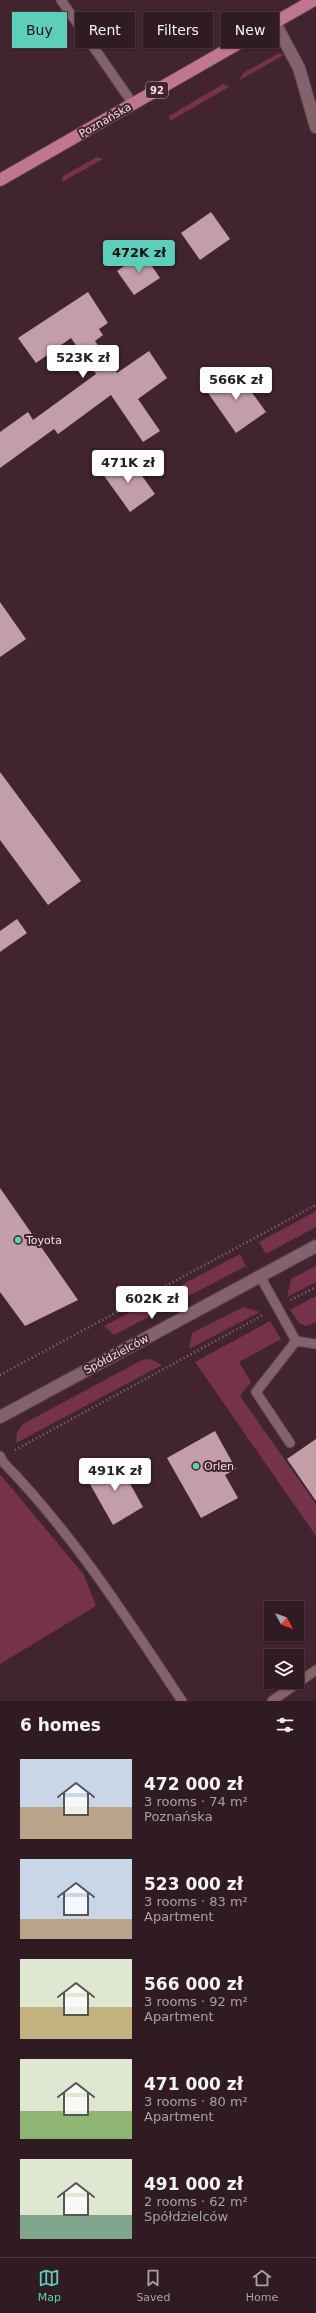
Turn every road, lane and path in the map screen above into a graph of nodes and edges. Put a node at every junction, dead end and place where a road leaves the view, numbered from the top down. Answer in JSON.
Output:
{"nodes":[{"id":1,"x":61,"y":0,"type":"edge"},
{"id":2,"x":314,"y":0,"type":"edge"},
{"id":3,"x":279,"y":21,"type":"edge"},
{"id":4,"x":279,"y":30,"type":"edge"},
{"id":5,"x":231,"y":48,"type":"edge"},
{"id":6,"x":133,"y":104,"type":"junction"},
{"id":7,"x":316,"y":127,"type":"edge"},
{"id":8,"x":0,"y":180,"type":"edge"},
{"id":9,"x":316,"y":1205,"type":"edge"},
{"id":10,"x":316,"y":1246,"type":"edge"},
{"id":11,"x":260,"y":1276,"type":"junction"},
{"id":12,"x":316,"y":1287,"type":"edge"},
{"id":13,"x":276,"y":1308,"type":"junction"},
{"id":14,"x":296,"y":1341,"type":"junction"},
{"id":15,"x":316,"y":1344,"type":"edge"},
{"id":16,"x":0,"y":1375,"type":"edge"},
{"id":17,"x":0,"y":1416,"type":"edge"},
{"id":18,"x":290,"y":1443,"type":"dead end"},
{"id":19,"x":0,"y":1457,"type":"edge"},
{"id":20,"x":316,"y":1670,"type":"edge"},
{"id":21,"x":182,"y":1701,"type":"edge"},
{"id":22,"x":272,"y":1701,"type":"edge"}],
"edges":[{"from":1,"to":6,"type":"lane"},
{"from":2,"to":3,"type":"main road","name":"Poznańska","number":"92"},
{"from":4,"to":7,"type":"street"},
{"from":5,"to":6,"type":"main road","name":"Poznańska","number":"92"},
{"from":6,"to":8,"type":"main road","name":"Poznańska","number":"92"},
{"from":9,"to":16,"type":"path"},
{"from":10,"to":11,"type":"street","name":"Spółdzielców"},
{"from":11,"to":13,"type":"lane"},
{"from":11,"to":17,"type":"street","name":"Spółdzielców"},
{"from":12,"to":13,"type":"path"},
{"from":13,"to":14,"type":"lane"},
{"from":13,"to":19,"type":"path"},
{"from":14,"to":15,"type":"lane"},
{"from":14,"to":18,"type":"lane"},
{"from":19,"to":21,"type":"lane"},
{"from":20,"to":22,"type":"lane"}]}
